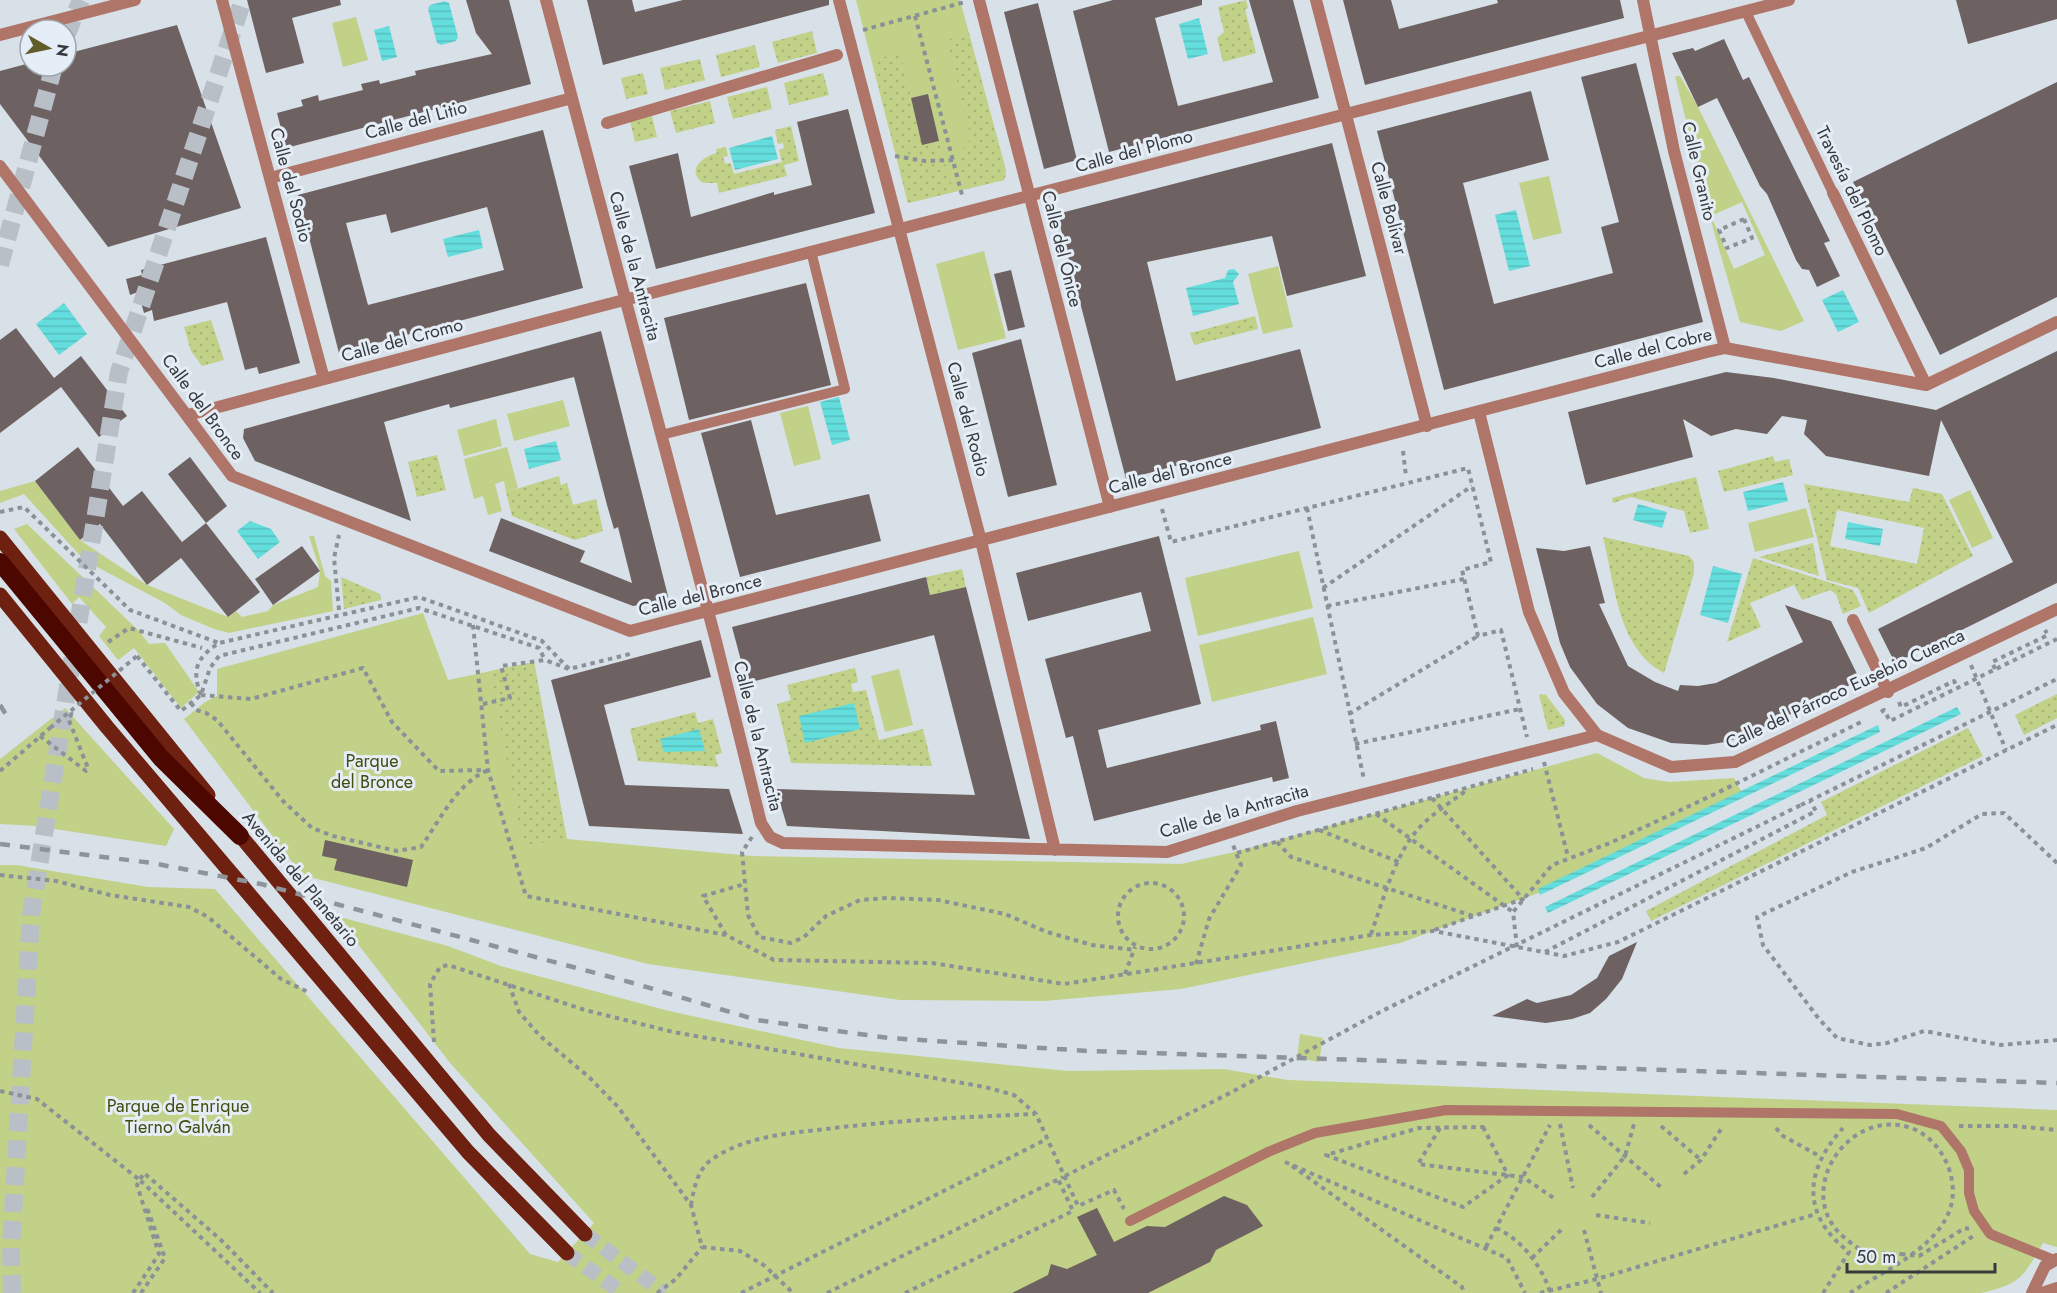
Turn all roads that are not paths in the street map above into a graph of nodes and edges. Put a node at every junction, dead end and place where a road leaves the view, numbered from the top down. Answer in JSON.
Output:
{"nodes":[{"id":1,"x":135,"y":0,"type":"edge"},
{"id":2,"x":222,"y":0,"type":"edge"},
{"id":3,"x":546,"y":0,"type":"edge"},
{"id":4,"x":839,"y":0,"type":"edge"},
{"id":5,"x":1316,"y":0,"type":"edge"},
{"id":6,"x":1643,"y":0,"type":"edge"},
{"id":7,"x":1790,"y":0,"type":"edge"},
{"id":8,"x":972,"y":1,"type":"edge"},
{"id":9,"x":1746,"y":12,"type":"junction"},
{"id":10,"x":0,"y":35,"type":"edge"},
{"id":11,"x":1652,"y":35,"type":"junction"},
{"id":12,"x":837,"y":55,"type":"dead end"},
{"id":13,"x":572,"y":98,"type":"junction"},
{"id":14,"x":1346,"y":115,"type":"junction"},
{"id":15,"x":607,"y":123,"type":"dead end"},
{"id":16,"x":0,"y":166,"type":"edge"},
{"id":17,"x":270,"y":178,"type":"junction"},
{"id":18,"x":1833,"y":193,"type":"joint"},
{"id":19,"x":1030,"y":196,"type":"junction"},
{"id":20,"x":900,"y":231,"type":"junction"},
{"id":21,"x":811,"y":251,"type":"junction"},
{"id":22,"x":625,"y":300,"type":"junction"},
{"id":23,"x":2057,"y":322,"type":"edge"},
{"id":24,"x":1725,"y":348,"type":"junction"},
{"id":25,"x":324,"y":379,"type":"junction"},
{"id":26,"x":1926,"y":385,"type":"junction"},
{"id":27,"x":1479,"y":412,"type":"junction"},
{"id":28,"x":188,"y":415,"type":"junction"},
{"id":29,"x":1427,"y":426,"type":"junction"},
{"id":30,"x":661,"y":435,"type":"junction"},
{"id":31,"x":1110,"y":507,"type":"junction"},
{"id":32,"x":0,"y":538,"type":"edge"},
{"id":33,"x":981,"y":541,"type":"junction"},
{"id":34,"x":0,"y":562,"type":"edge"},
{"id":35,"x":0,"y":595,"type":"edge"},
{"id":36,"x":2057,"y":609,"type":"edge"},
{"id":37,"x":708,"y":612,"type":"junction"},
{"id":38,"x":1853,"y":620,"type":"dead end"},
{"id":39,"x":1892,"y":694,"type":"junction"},
{"id":40,"x":1597,"y":735,"type":"junction"},
{"id":41,"x":240,"y":836,"type":"junction"},
{"id":42,"x":1055,"y":850,"type":"junction"},
{"id":43,"x":1130,"y":1221,"type":"road end"},
{"id":44,"x":585,"y":1234,"type":"tunnel mouth"},
{"id":45,"x":567,"y":1253,"type":"tunnel mouth"},
{"id":46,"x":2055,"y":1259,"type":"edge"},
{"id":47,"x":2057,"y":1288,"type":"edge"},
{"id":48,"x":2032,"y":1293,"type":"edge"},
{"id":49,"x":2042,"y":1293,"type":"edge"}],
"edges":[{"from":1,"to":10,"type":"street"},
{"from":2,"to":17,"type":"street","name":"Calle del Sodio"},
{"from":3,"to":13,"type":"street","name":"Calle de la Antracita"},
{"from":4,"to":20,"type":"street","name":"Calle del Rodio"},
{"from":5,"to":14,"type":"street","name":"Calle Bolívar"},
{"from":6,"to":11,"type":"street","name":"Calle Granito"},
{"from":7,"to":9,"type":"street","name":"Calle del Plomo"},
{"from":8,"to":19,"type":"street","name":"Calle del Ónice"},
{"from":9,"to":11,"type":"street","name":"Calle del Plomo"},
{"from":9,"to":18,"type":"lane","name":"Travesía del Plomo"},
{"from":11,"to":14,"type":"street","name":"Calle del Plomo"},
{"from":11,"to":24,"type":"street","name":"Calle Granito"},
{"from":12,"to":15,"type":"street"},
{"from":13,"to":17,"type":"street","name":"Calle del Litio"},
{"from":13,"to":22,"type":"street","name":"Calle de la Antracita"},
{"from":14,"to":19,"type":"street","name":"Calle del Plomo"},
{"from":14,"to":29,"type":"street","name":"Calle Bolívar"},
{"from":16,"to":28,"type":"street","name":"Calle del Bronce"},
{"from":17,"to":25,"type":"street","name":"Calle del Sodio"},
{"from":18,"to":26,"type":"street","name":"Travesía del Plomo"},
{"from":19,"to":20,"type":"street","name":"Calle del Plomo"},
{"from":19,"to":31,"type":"street","name":"Calle del Ónice"},
{"from":20,"to":21,"type":"street","name":"Calle del Plomo"},
{"from":20,"to":33,"type":"street","name":"Calle del Rodio"},
{"from":21,"to":22,"type":"street","name":"Calle del Plomo"},
{"from":21,"to":30,"type":"lane"},
{"from":22,"to":25,"type":"street","name":"Calle del Cromo"},
{"from":22,"to":30,"type":"street","name":"Calle de la Antracita"},
{"from":23,"to":26,"type":"street"},
{"from":24,"to":26,"type":"street","name":"Calle del Cobre"},
{"from":24,"to":27,"type":"street","name":"Calle del Cobre"},
{"from":25,"to":28,"type":"street","name":"Calle del Cromo"},
{"from":27,"to":29,"type":"street","name":"Calle del Cobre"},
{"from":27,"to":40,"type":"street","name":"Calle del Párroco Eusebio Cuenca"},
{"from":28,"to":37,"type":"street","name":"Calle del Bronce"},
{"from":29,"to":31,"type":"street","name":"Calle del Bronce"},
{"from":30,"to":37,"type":"street","name":"Calle de la Antracita"},
{"from":31,"to":33,"type":"street","name":"Calle del Bronce"},
{"from":32,"to":41,"type":"main road","name":"Avenida del Planetario"},
{"from":33,"to":37,"type":"street","name":"Calle del Bronce"},
{"from":33,"to":42,"type":"street","name":"Calle del Rodio"},
{"from":34,"to":41,"type":"highway"},
{"from":35,"to":45,"type":"main road"},
{"from":36,"to":39,"type":"street","name":"Calle del Párroco Eusebio Cuenca"},
{"from":37,"to":42,"type":"street","name":"Calle de la Antracita"},
{"from":38,"to":39,"type":"street"},
{"from":39,"to":40,"type":"street","name":"Calle del Párroco Eusebio Cuenca"},
{"from":40,"to":42,"type":"street","name":"Calle de la Antracita"},
{"from":41,"to":44,"type":"main road","name":"Avenida del Planetario"},
{"from":43,"to":46,"type":"lane"},
{"from":46,"to":48,"type":"street"},
{"from":47,"to":49,"type":"street"}]}
